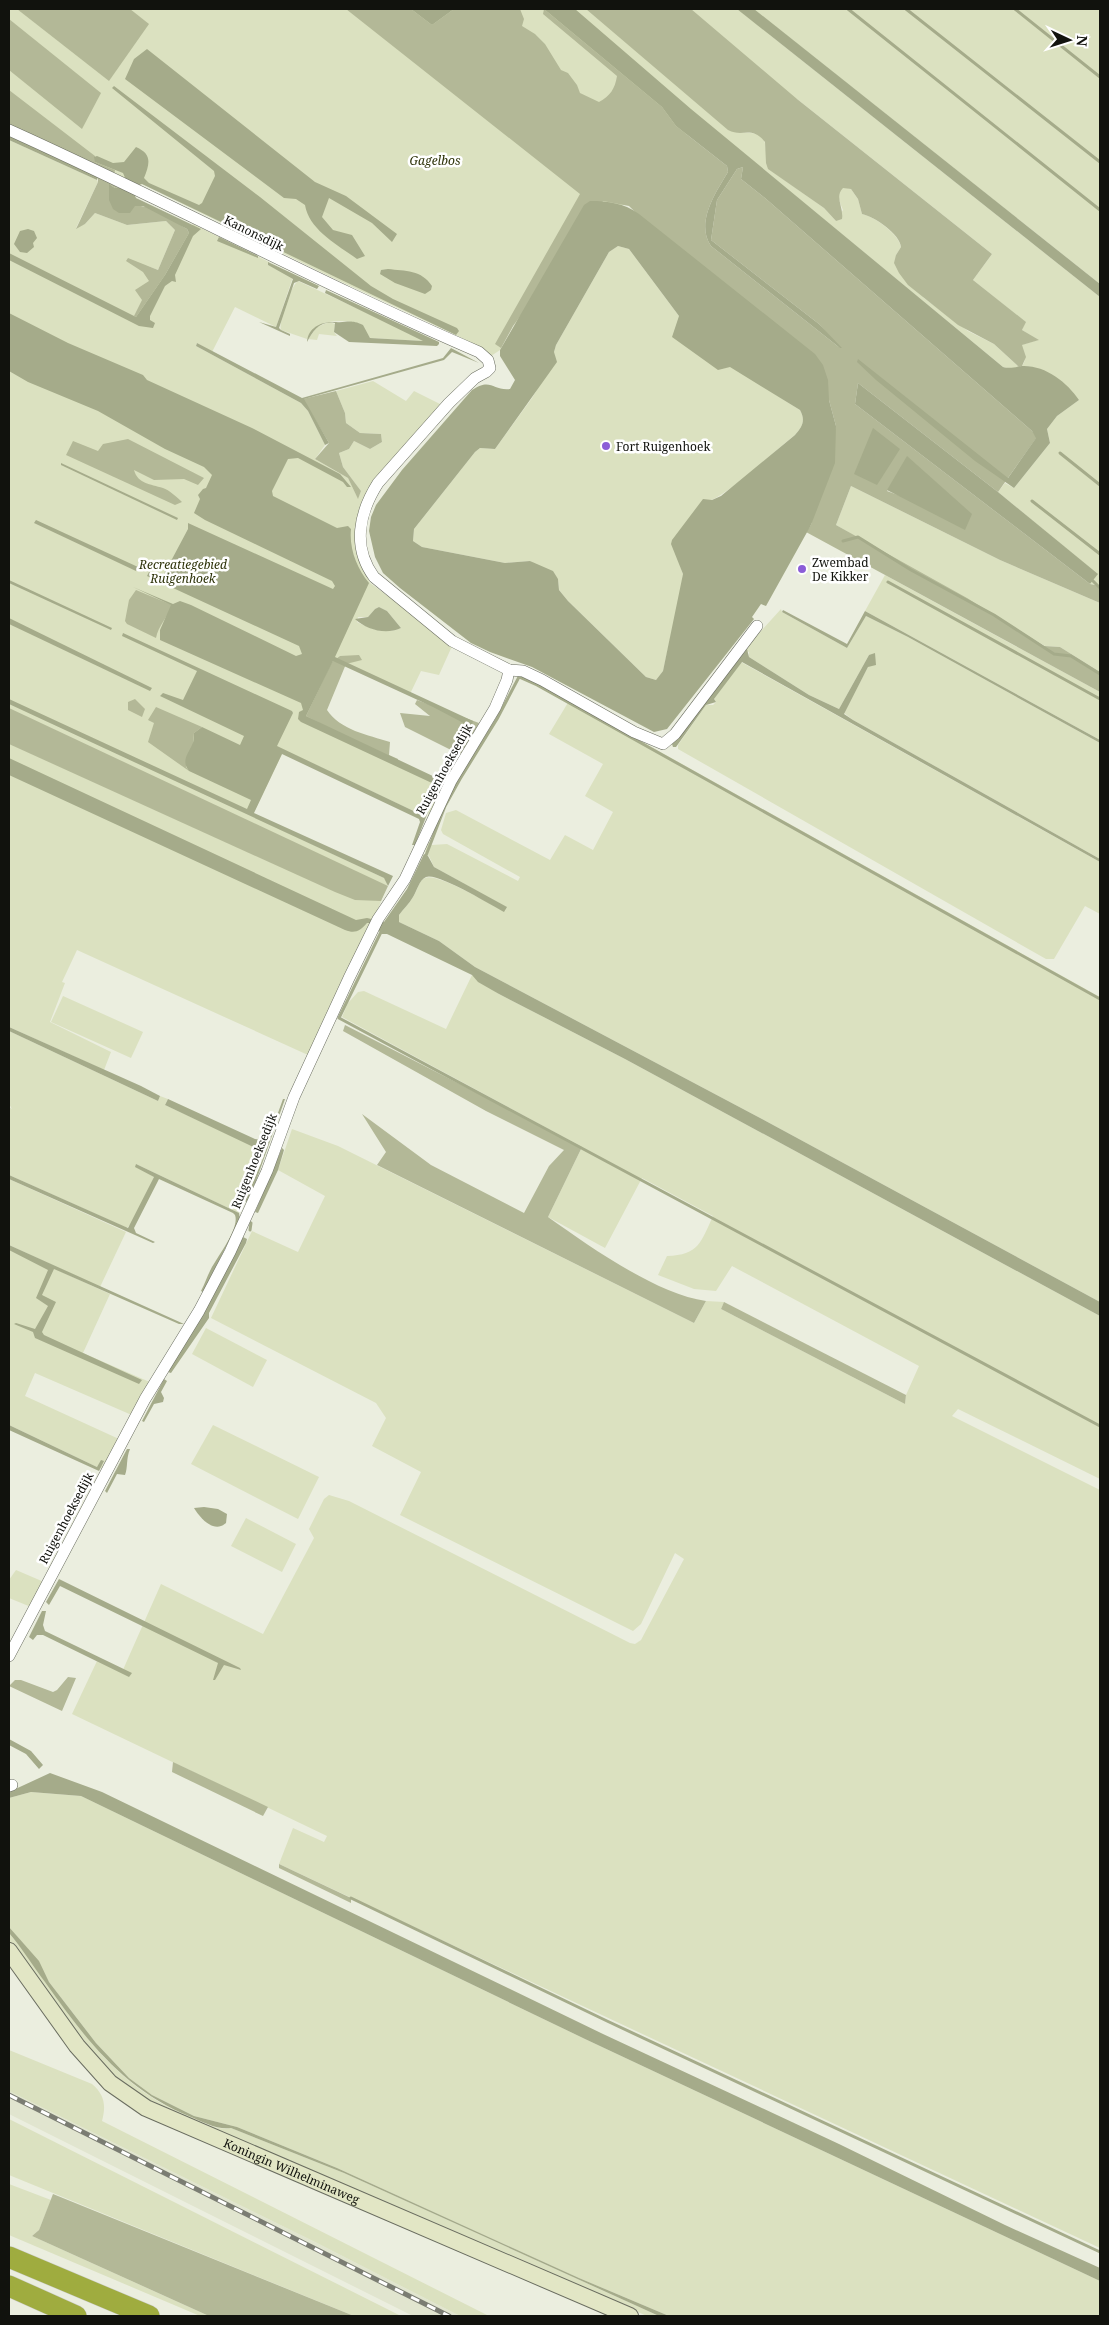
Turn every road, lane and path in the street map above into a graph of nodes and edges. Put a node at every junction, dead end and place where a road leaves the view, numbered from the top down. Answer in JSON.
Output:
{"nodes":[{"id":1,"x":9,"y":130,"type":"edge"},
{"id":2,"x":757,"y":626,"type":"dead end"},
{"id":3,"x":509,"y":670,"type":"junction"},
{"id":4,"x":9,"y":1656,"type":"edge"},
{"id":5,"x":9,"y":1951,"type":"edge"},
{"id":6,"x":9,"y":2256,"type":"edge"},
{"id":7,"x":9,"y":2286,"type":"edge"},
{"id":8,"x":76,"y":2316,"type":"edge"},
{"id":9,"x":149,"y":2316,"type":"edge"},
{"id":10,"x":630,"y":2316,"type":"edge"}],
"edges":[{"from":1,"to":3,"type":"street","name":"Kanonsdijk"},
{"from":2,"to":3,"type":"street"},
{"from":3,"to":4,"type":"street","name":"Ruigenhoeksedijk"},
{"from":5,"to":10,"type":"main road","name":"Koningin Wilhelminaweg"},
{"from":6,"to":9,"type":"highway"},
{"from":7,"to":8,"type":"highway"}]}
